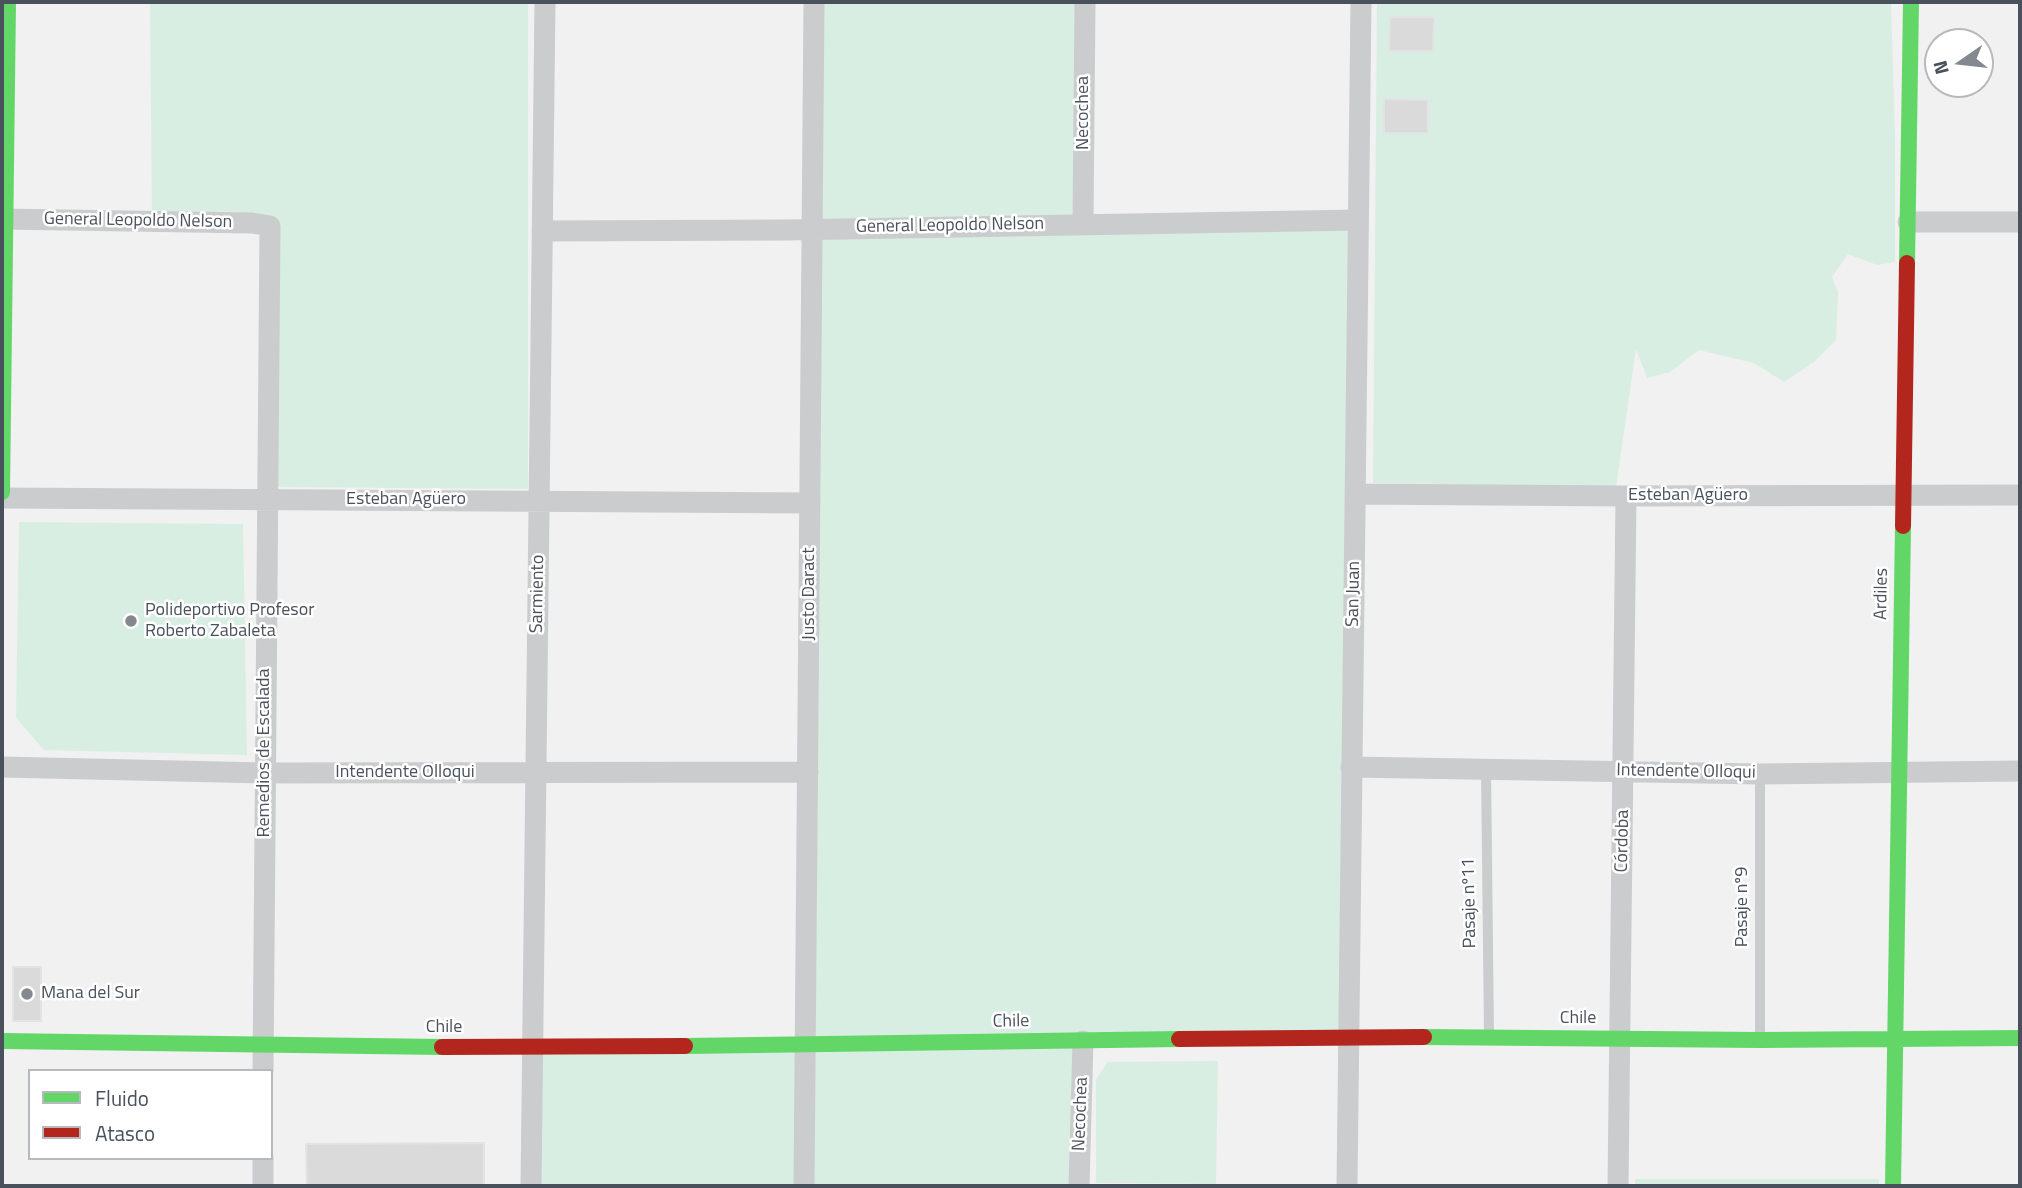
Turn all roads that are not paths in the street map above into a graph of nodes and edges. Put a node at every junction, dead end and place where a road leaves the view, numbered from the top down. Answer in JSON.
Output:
{"nodes":[{"id":1,"x":8,"y":2,"type":"edge"},
{"id":2,"x":545,"y":2,"type":"edge"},
{"id":3,"x":814,"y":2,"type":"edge"},
{"id":4,"x":1085,"y":2,"type":"edge"},
{"id":5,"x":1361,"y":2,"type":"edge"},
{"id":6,"x":1911,"y":2,"type":"edge"},
{"id":7,"x":4,"y":218,"type":"edge"},
{"id":8,"x":1358,"y":220,"type":"junction"},
{"id":9,"x":1908,"y":222,"type":"junction"},
{"id":10,"x":2020,"y":222,"type":"edge"},
{"id":11,"x":1083,"y":223,"type":"junction"},
{"id":12,"x":270,"y":226,"type":"joint"},
{"id":13,"x":811,"y":229,"type":"junction"},
{"id":14,"x":542,"y":230,"type":"junction"},
{"id":15,"x":2,"y":492,"type":"edge"},
{"id":16,"x":1355,"y":494,"type":"junction"},
{"id":17,"x":1903,"y":495,"type":"junction"},
{"id":18,"x":2020,"y":495,"type":"edge"},
{"id":19,"x":1626,"y":496,"type":"junction"},
{"id":20,"x":2,"y":498,"type":"edge"},
{"id":21,"x":268,"y":499,"type":"junction"},
{"id":22,"x":539,"y":500,"type":"junction"},
{"id":23,"x":810,"y":503,"type":"junction"},
{"id":24,"x":2,"y":767,"type":"edge"},
{"id":25,"x":1351,"y":767,"type":"junction"},
{"id":26,"x":1486,"y":768,"type":"junction"},
{"id":27,"x":1624,"y":771,"type":"junction"},
{"id":28,"x":1898,"y":771,"type":"junction"},
{"id":29,"x":2020,"y":771,"type":"edge"},
{"id":30,"x":264,"y":772,"type":"junction"},
{"id":31,"x":808,"y":772,"type":"junction"},
{"id":32,"x":536,"y":773,"type":"junction"},
{"id":33,"x":1760,"y":774,"type":"junction"},
{"id":34,"x":1350,"y":1037,"type":"junction"},
{"id":35,"x":1489,"y":1038,"type":"junction"},
{"id":36,"x":1621,"y":1038,"type":"junction"},
{"id":37,"x":1894,"y":1038,"type":"junction"},
{"id":38,"x":2020,"y":1038,"type":"edge"},
{"id":39,"x":1760,"y":1040,"type":"junction"},
{"id":40,"x":2,"y":1041,"type":"edge"},
{"id":41,"x":1083,"y":1041,"type":"junction"},
{"id":42,"x":806,"y":1044,"type":"junction"},
{"id":43,"x":264,"y":1046,"type":"junction"},
{"id":44,"x":532,"y":1048,"type":"junction"},
{"id":45,"x":263,"y":1069,"type":"edge"},
{"id":46,"x":263,"y":1160,"type":"edge"},
{"id":47,"x":263,"y":1186,"type":"edge"},
{"id":48,"x":531,"y":1186,"type":"edge"},
{"id":49,"x":804,"y":1186,"type":"edge"},
{"id":50,"x":1079,"y":1186,"type":"edge"},
{"id":51,"x":1347,"y":1186,"type":"edge"},
{"id":52,"x":1618,"y":1186,"type":"edge"},
{"id":53,"x":1893,"y":1186,"type":"edge"}],
"edges":[{"from":1,"to":7,"type":"street"},
{"from":2,"to":14,"type":"street","name":"Sarmiento"},
{"from":3,"to":13,"type":"street","name":"Justo Daract"},
{"from":4,"to":11,"type":"street","name":"Necochea"},
{"from":5,"to":8,"type":"street","name":"San Juan"},
{"from":6,"to":9,"type":"street","name":"Ardiles"},
{"from":7,"to":12,"type":"street","name":"General Leopoldo Nelson"},
{"from":7,"to":15,"type":"street"},
{"from":8,"to":11,"type":"street","name":"General Leopoldo Nelson"},
{"from":8,"to":16,"type":"street","name":"San Juan"},
{"from":9,"to":10,"type":"street"},
{"from":9,"to":17,"type":"street","name":"Ardiles"},
{"from":11,"to":13,"type":"street","name":"General Leopoldo Nelson"},
{"from":12,"to":21,"type":"street","name":"Remedios de Escalada"},
{"from":13,"to":14,"type":"street","name":"General Leopoldo Nelson"},
{"from":13,"to":23,"type":"street","name":"Justo Daract"},
{"from":14,"to":22,"type":"street","name":"Sarmiento"},
{"from":16,"to":19,"type":"street","name":"Esteban Agüero"},
{"from":16,"to":25,"type":"street","name":"San Juan"},
{"from":17,"to":18,"type":"street","name":"Esteban Agüero"},
{"from":17,"to":19,"type":"street","name":"Esteban Agüero"},
{"from":17,"to":28,"type":"street","name":"Ardiles"},
{"from":19,"to":27,"type":"street","name":"Córdoba"},
{"from":20,"to":21,"type":"street","name":"Esteban Agüero"},
{"from":21,"to":22,"type":"street","name":"Esteban Agüero"},
{"from":21,"to":30,"type":"street","name":"Remedios de Escalada"},
{"from":22,"to":23,"type":"street","name":"Esteban Agüero"},
{"from":22,"to":32,"type":"street","name":"Sarmiento"},
{"from":23,"to":31,"type":"street","name":"Justo Daract"},
{"from":24,"to":30,"type":"street","name":"Intendente Olloqui"},
{"from":25,"to":26,"type":"street","name":"Intendente Olloqui"},
{"from":25,"to":34,"type":"street","name":"San Juan"},
{"from":26,"to":27,"type":"street","name":"Intendente Olloqui"},
{"from":26,"to":35,"type":"lane","name":"Pasaje nº11"},
{"from":27,"to":33,"type":"street","name":"Intendente Olloqui"},
{"from":27,"to":36,"type":"street","name":"Córdoba"},
{"from":28,"to":29,"type":"street","name":"Intendente Olloqui"},
{"from":28,"to":33,"type":"street","name":"Intendente Olloqui"},
{"from":28,"to":37,"type":"street","name":"Ardiles"},
{"from":30,"to":32,"type":"street","name":"Intendente Olloqui"},
{"from":30,"to":43,"type":"street","name":"Remedios de Escalada"},
{"from":31,"to":32,"type":"street","name":"Intendente Olloqui"},
{"from":31,"to":42,"type":"street","name":"Justo Daract"},
{"from":32,"to":44,"type":"street","name":"Sarmiento"},
{"from":33,"to":39,"type":"lane","name":"Pasaje nº9"},
{"from":34,"to":35,"type":"street","name":"Chile"},
{"from":34,"to":41,"type":"street","name":"Chile"},
{"from":34,"to":51,"type":"street","name":"San Juan"},
{"from":35,"to":36,"type":"street","name":"Chile"},
{"from":36,"to":39,"type":"street","name":"Chile"},
{"from":36,"to":52,"type":"street","name":"Córdoba"},
{"from":37,"to":38,"type":"street","name":"Chile"},
{"from":37,"to":39,"type":"street","name":"Chile"},
{"from":37,"to":53,"type":"street","name":"Ardiles"},
{"from":40,"to":43,"type":"street","name":"Chile"},
{"from":41,"to":42,"type":"street","name":"Chile"},
{"from":41,"to":50,"type":"street","name":"Necochea"},
{"from":42,"to":44,"type":"street","name":"Chile"},
{"from":42,"to":49,"type":"street","name":"Justo Daract"},
{"from":43,"to":44,"type":"street","name":"Chile"},
{"from":43,"to":45,"type":"street","name":"Remedios de Escalada"},
{"from":44,"to":48,"type":"street","name":"Sarmiento"},
{"from":46,"to":47,"type":"street"}]}
